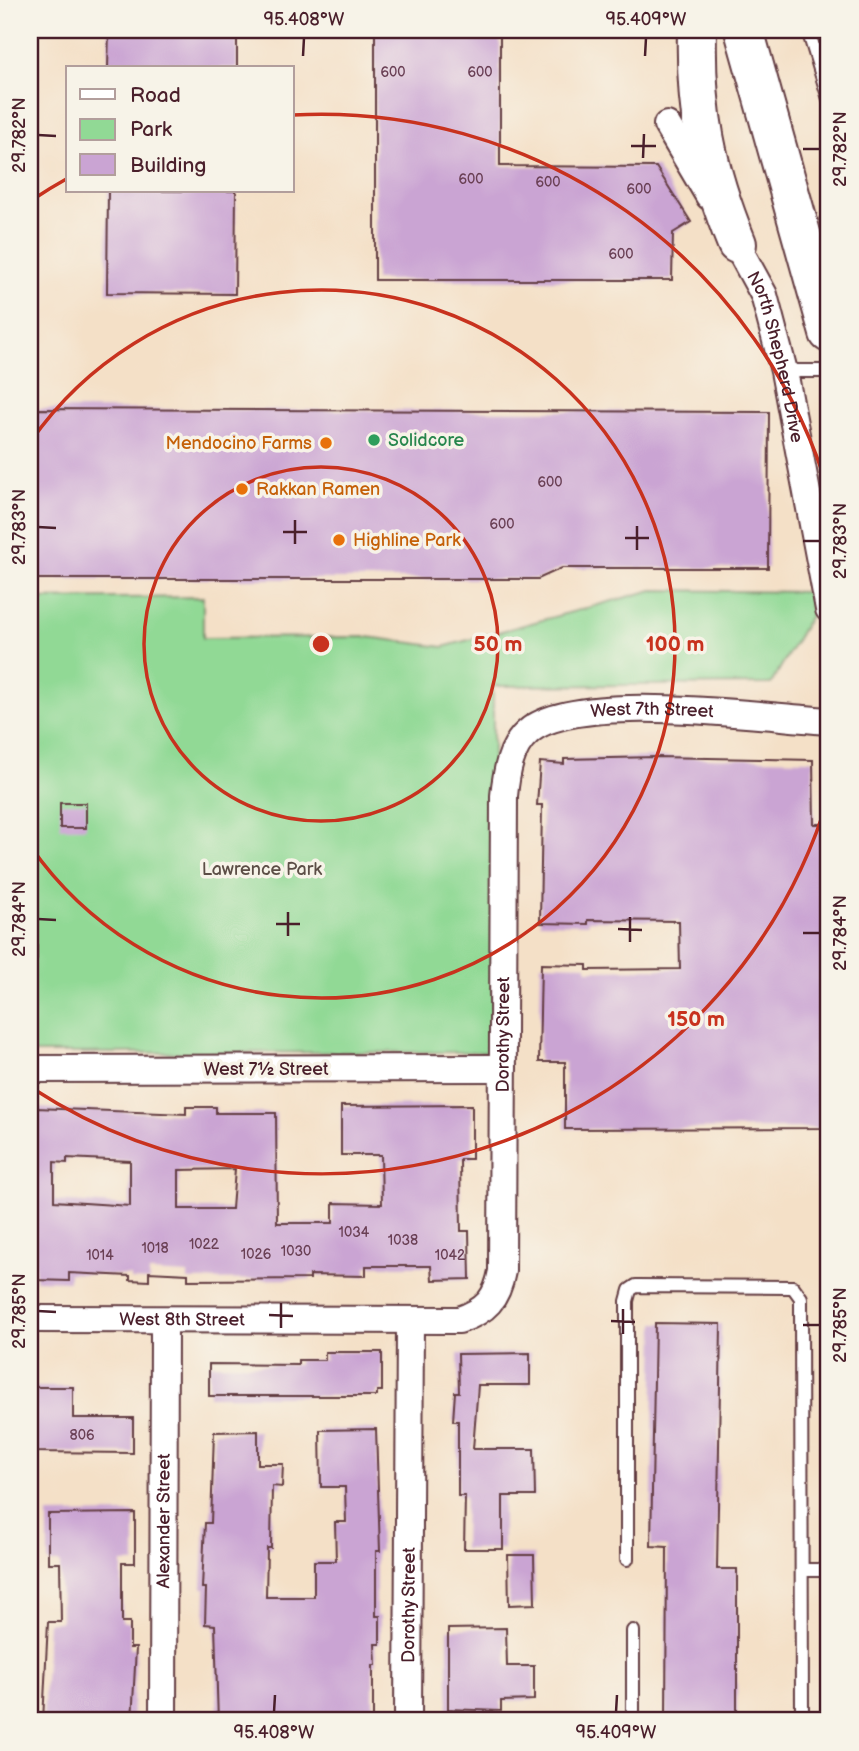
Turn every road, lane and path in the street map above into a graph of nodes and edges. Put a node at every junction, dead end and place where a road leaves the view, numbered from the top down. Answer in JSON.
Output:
{"nodes":[{"id":1,"x":697,"y":30,"type":"edge"},
{"id":2,"x":744,"y":30,"type":"edge"},
{"id":3,"x":808,"y":30,"type":"edge"},
{"id":4,"x":829,"y":99,"type":"edge"},
{"id":5,"x":667,"y":125,"type":"dead end"},
{"id":6,"x":737,"y":244,"type":"junction"},
{"id":7,"x":829,"y":333,"type":"edge"},
{"id":8,"x":784,"y":371,"type":"junction"},
{"id":9,"x":829,"y":371,"type":"edge"},
{"id":10,"x":829,"y":609,"type":"edge"},
{"id":11,"x":829,"y":721,"type":"edge"},
{"id":12,"x":506,"y":772,"type":"joint"},
{"id":13,"x":30,"y":882,"type":"edge"},
{"id":14,"x":30,"y":958,"type":"edge"},
{"id":15,"x":503,"y":1068,"type":"junction"},
{"id":16,"x":30,"y":1069,"type":"edge"},
{"id":17,"x":495,"y":1297,"type":"joint"},
{"id":18,"x":30,"y":1319,"type":"edge"},
{"id":19,"x":164,"y":1320,"type":"junction"},
{"id":20,"x":410,"y":1320,"type":"junction"},
{"id":21,"x":627,"y":1559,"type":"dead end"},
{"id":22,"x":802,"y":1570,"type":"junction"},
{"id":23,"x":829,"y":1570,"type":"edge"},
{"id":24,"x":633,"y":1631,"type":"dead end"},
{"id":25,"x":163,"y":1721,"type":"edge"},
{"id":26,"x":408,"y":1721,"type":"edge"},
{"id":27,"x":633,"y":1721,"type":"edge"},
{"id":28,"x":802,"y":1721,"type":"edge"}],
"edges":[{"from":1,"to":6,"type":"main road"},
{"from":2,"to":7,"type":"main road"},
{"from":3,"to":4,"type":"lane"},
{"from":5,"to":6,"type":"street","name":"North Shepherd Drive"},
{"from":6,"to":8,"type":"street","name":"North Shepherd Drive"},
{"from":8,"to":9,"type":"lane"},
{"from":8,"to":10,"type":"street","name":"North Shepherd Drive"},
{"from":11,"to":12,"type":"street","name":"West 7th Street"},
{"from":12,"to":15,"type":"street","name":"Dorothy Street"},
{"from":13,"to":14,"type":"lane"},
{"from":15,"to":16,"type":"street","name":"West 7½ Street"},
{"from":15,"to":17,"type":"street","name":"Dorothy Street"},
{"from":17,"to":20,"type":"street","name":"West 8th Street"},
{"from":18,"to":19,"type":"street","name":"West 8th Street"},
{"from":19,"to":20,"type":"street","name":"West 8th Street"},
{"from":19,"to":25,"type":"street","name":"Alexander Street"},
{"from":20,"to":26,"type":"street","name":"Dorothy Street"},
{"from":21,"to":22,"type":"lane"},
{"from":22,"to":23,"type":"lane"},
{"from":22,"to":28,"type":"lane"},
{"from":24,"to":27,"type":"lane"}]}
